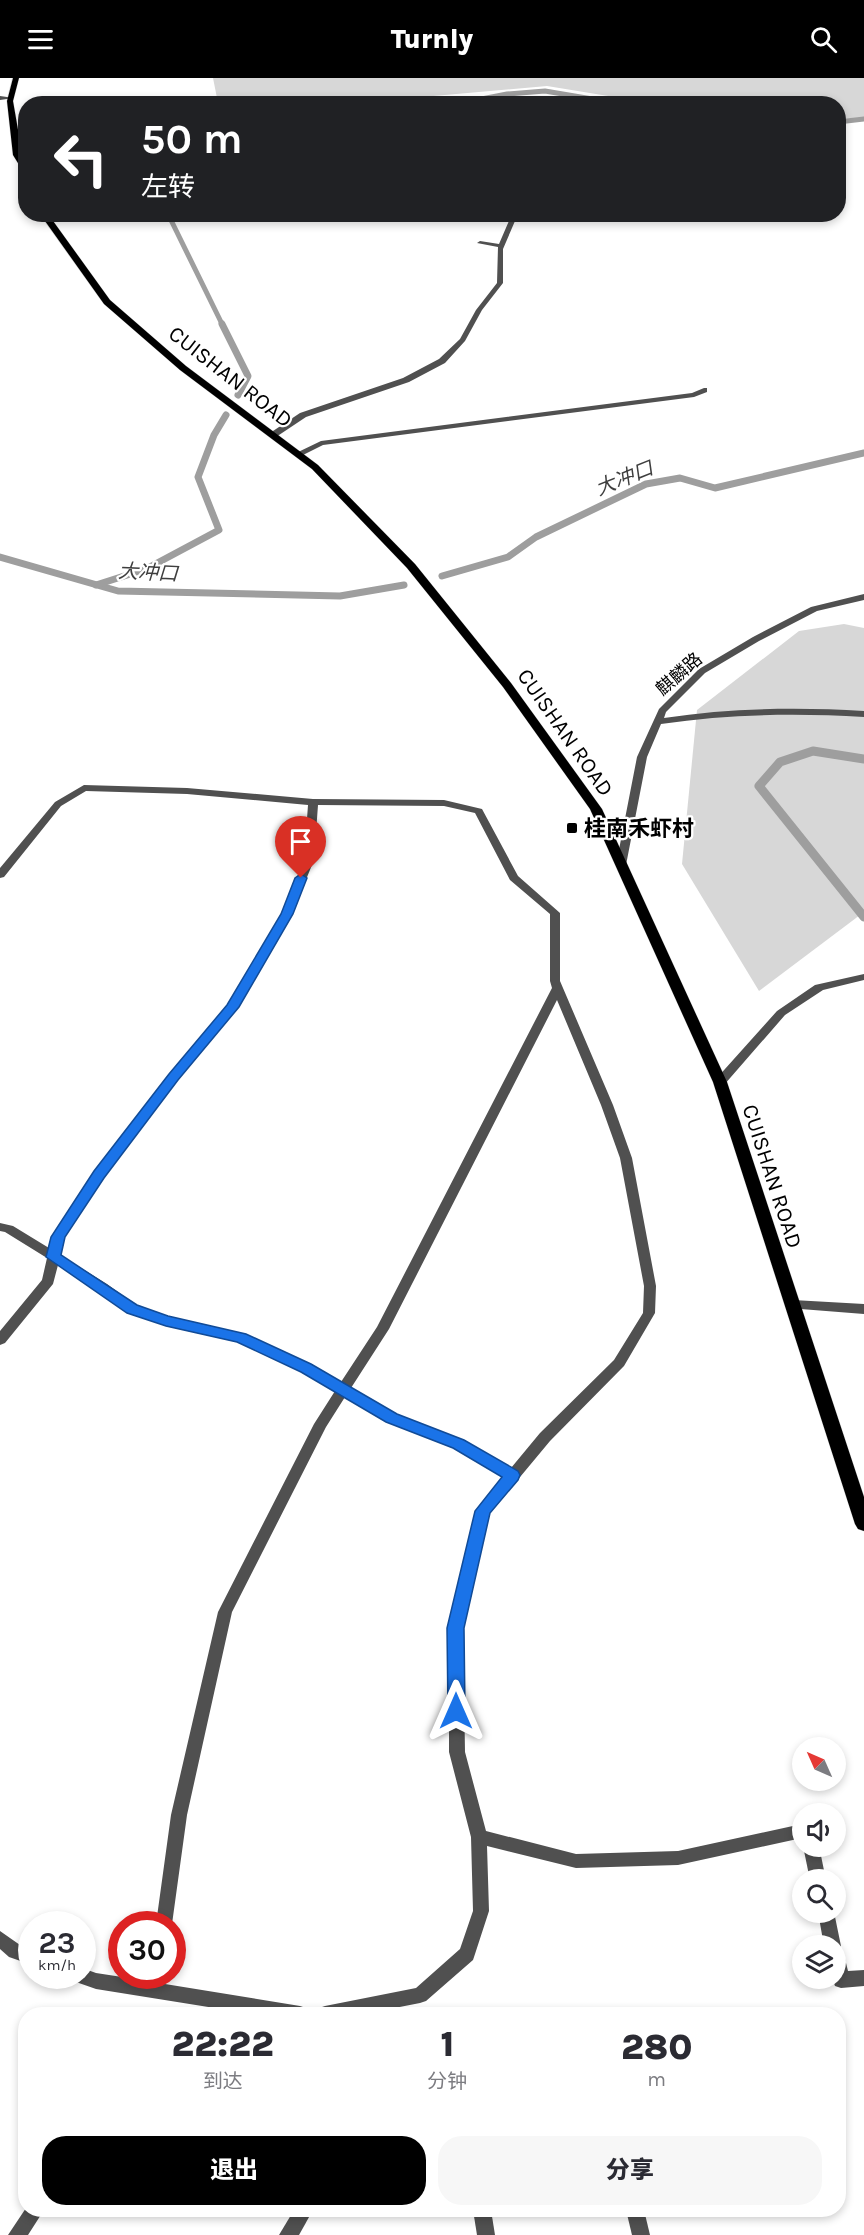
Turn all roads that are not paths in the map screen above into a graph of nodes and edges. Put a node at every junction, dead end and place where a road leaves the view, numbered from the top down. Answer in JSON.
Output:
{"nodes":[{"id":1,"x":16,"y":78,"type":"edge"},
{"id":2,"x":0,"y":98,"type":"edge"},
{"id":3,"x":11,"y":98,"type":"junction"},
{"id":4,"x":18,"y":159,"type":"edge"},
{"id":5,"x":50,"y":222,"type":"edge"},
{"id":6,"x":512,"y":222,"type":"edge"},
{"id":7,"x":480,"y":243,"type":"dead end"},
{"id":8,"x":502,"y":246,"type":"junction"},
{"id":9,"x":704,"y":390,"type":"dead end"},
{"id":10,"x":273,"y":435,"type":"junction"},
{"id":11,"x":298,"y":454,"type":"junction"},
{"id":12,"x":864,"y":597,"type":"edge"},
{"id":13,"x":864,"y":714,"type":"edge"},
{"id":14,"x":657,"y":722,"type":"junction"},
{"id":15,"x":314,"y":802,"type":"junction"},
{"id":16,"x":621,"y":865,"type":"junction"},
{"id":17,"x":0,"y":875,"type":"edge"},
{"id":18,"x":864,"y":977,"type":"edge"},
{"id":19,"x":558,"y":988,"type":"junction"},
{"id":20,"x":720,"y":1082,"type":"junction"},
{"id":21,"x":0,"y":1227,"type":"edge"},
{"id":22,"x":53,"y":1257,"type":"junction"},
{"id":23,"x":793,"y":1305,"type":"junction"},
{"id":24,"x":864,"y":1309,"type":"edge"},
{"id":25,"x":0,"y":1340,"type":"edge"},
{"id":26,"x":343,"y":1391,"type":"junction"},
{"id":27,"x":512,"y":1475,"type":"junction"},
{"id":28,"x":864,"y":1524,"type":"edge"},
{"id":29,"x":792,"y":1833,"type":"edge"},
{"id":30,"x":479,"y":1837,"type":"junction"},
{"id":31,"x":166,"y":1911,"type":"edge"},
{"id":32,"x":0,"y":1939,"type":"edge"},
{"id":33,"x":18,"y":1952,"type":"edge"},
{"id":34,"x":864,"y":1978,"type":"edge"},
{"id":35,"x":846,"y":1980,"type":"edge"},
{"id":36,"x":186,"y":1988,"type":"edge"},
{"id":37,"x":269,"y":2007,"type":"edge"},
{"id":38,"x":360,"y":2007,"type":"edge"},
{"id":39,"x":30,"y":2217,"type":"edge"},
{"id":40,"x":300,"y":2217,"type":"edge"},
{"id":41,"x":483,"y":2217,"type":"edge"},
{"id":42,"x":637,"y":2217,"type":"edge"},
{"id":43,"x":17,"y":2235,"type":"edge"},
{"id":44,"x":288,"y":2235,"type":"edge"},
{"id":45,"x":486,"y":2235,"type":"edge"},
{"id":46,"x":640,"y":2235,"type":"edge"}],
"edges":[{"from":1,"to":3,"type":"main road"},
{"from":2,"to":3,"type":"street"},
{"from":3,"to":4,"type":"main road"},
{"from":5,"to":10,"type":"main road","name":"CUISHAN ROAD"},
{"from":6,"to":8,"type":"street"},
{"from":7,"to":8,"type":"street"},
{"from":8,"to":10,"type":"street"},
{"from":9,"to":11,"type":"street"},
{"from":10,"to":11,"type":"main road","name":"CUISHAN ROAD"},
{"from":11,"to":16,"type":"main road","name":"CUISHAN ROAD"},
{"from":12,"to":14,"type":"street","name":"麒麟路"},
{"from":13,"to":14,"type":"street"},
{"from":14,"to":16,"type":"street","name":"麒麟路"},
{"from":15,"to":17,"type":"street"},
{"from":15,"to":19,"type":"street"},
{"from":15,"to":22,"type":"street"},
{"from":16,"to":20,"type":"main road","name":"CUISHAN ROAD"},
{"from":18,"to":20,"type":"street"},
{"from":19,"to":26,"type":"street"},
{"from":19,"to":27,"type":"street"},
{"from":20,"to":23,"type":"main road","name":"CUISHAN ROAD"},
{"from":21,"to":22,"type":"street"},
{"from":22,"to":25,"type":"street"},
{"from":22,"to":26,"type":"street"},
{"from":23,"to":24,"type":"street"},
{"from":23,"to":28,"type":"main road","name":"CUISHAN ROAD"},
{"from":26,"to":27,"type":"street"},
{"from":26,"to":31,"type":"street"},
{"from":27,"to":30,"type":"street"},
{"from":29,"to":30,"type":"street"},
{"from":30,"to":38,"type":"street"},
{"from":32,"to":33,"type":"street"},
{"from":34,"to":35,"type":"street"},
{"from":36,"to":37,"type":"street"},
{"from":39,"to":43,"type":"street"},
{"from":40,"to":44,"type":"street"},
{"from":41,"to":45,"type":"street"},
{"from":42,"to":46,"type":"street"}]}
